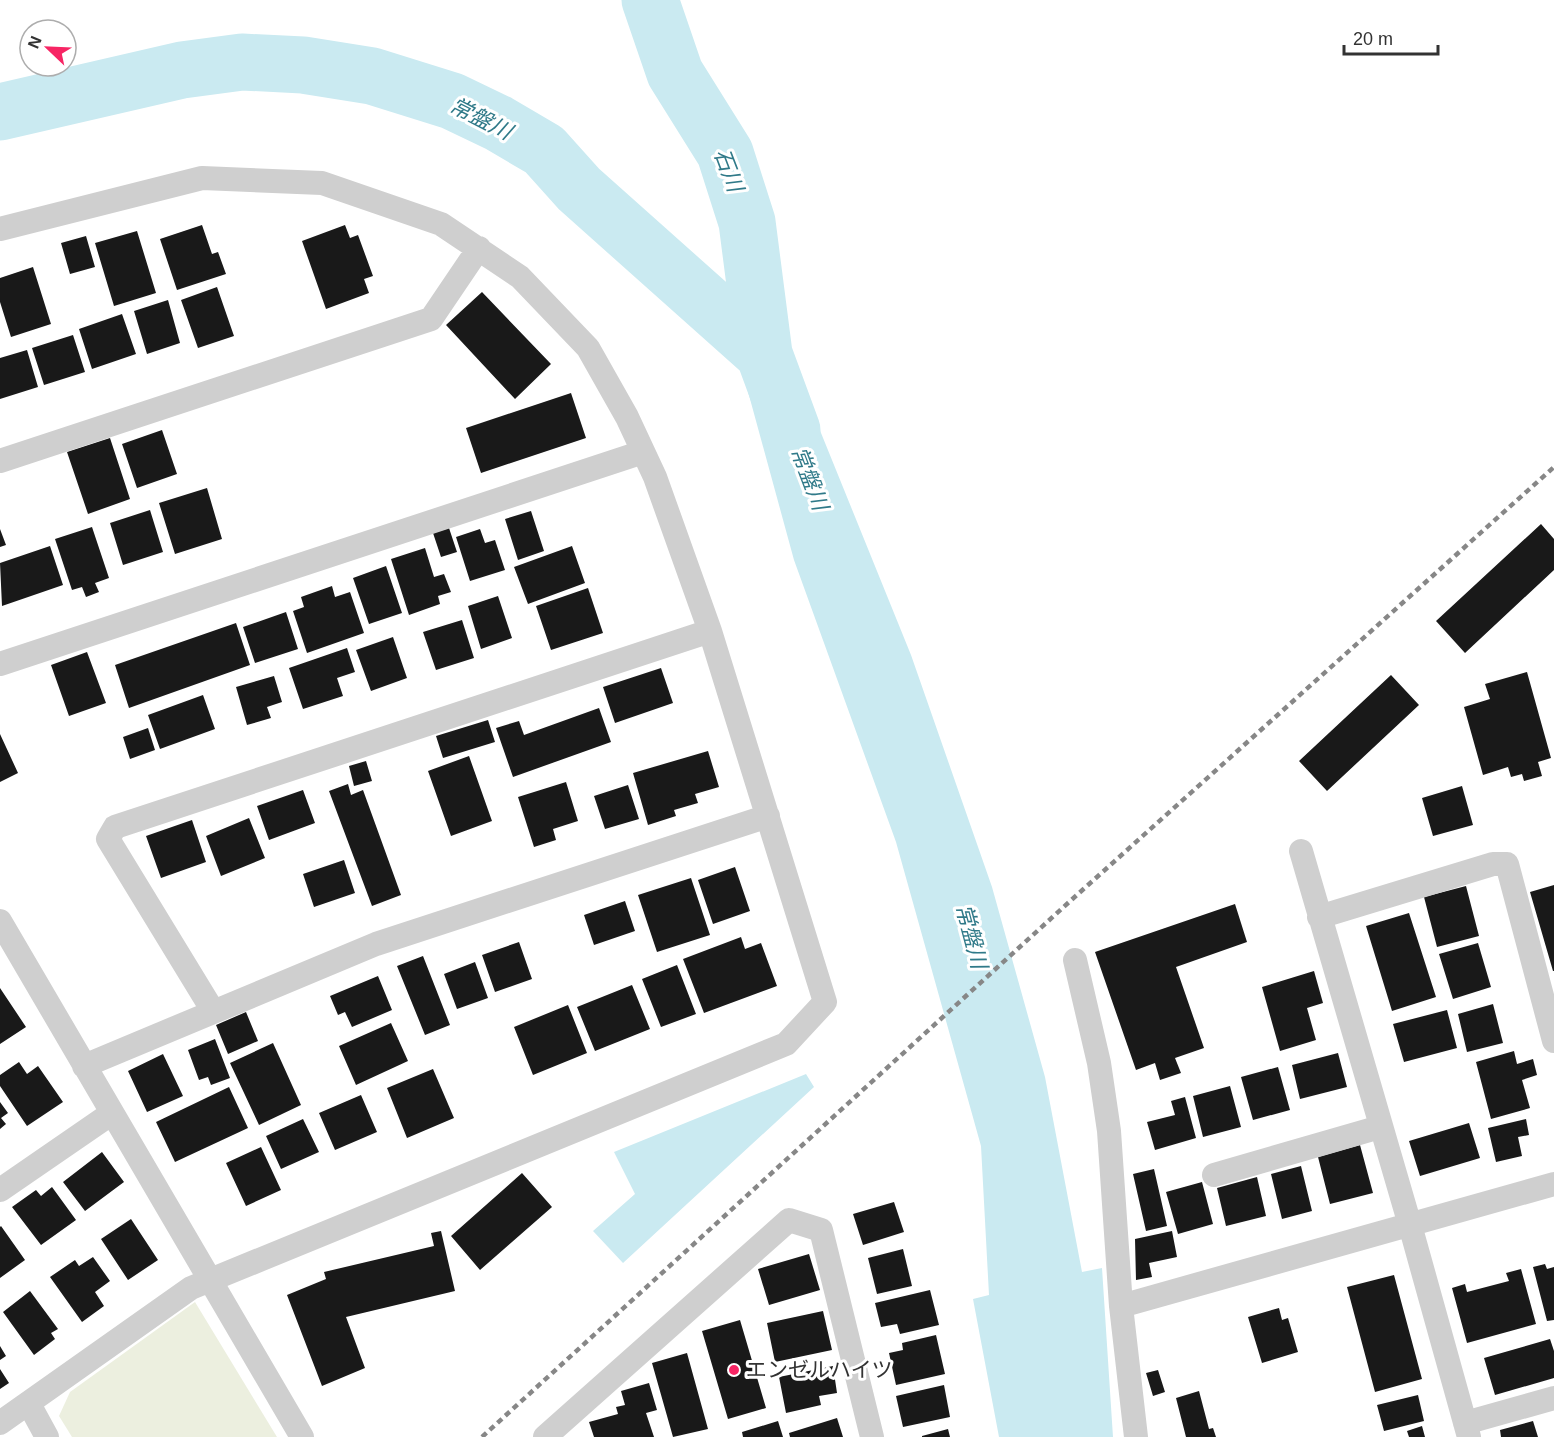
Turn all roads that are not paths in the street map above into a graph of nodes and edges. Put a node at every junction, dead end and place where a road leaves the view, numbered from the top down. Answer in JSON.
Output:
{"nodes":[{"id":1,"x":0,"y":229,"type":"edge"},
{"id":2,"x":479,"y":248,"type":"junction"},
{"id":3,"x":643,"y":452,"type":"junction"},
{"id":4,"x":0,"y":461,"type":"edge"},
{"id":5,"x":710,"y":631,"type":"junction"},
{"id":6,"x":1,"y":662,"type":"edge"},
{"id":7,"x":768,"y":816,"type":"junction"},
{"id":8,"x":1301,"y":851,"type":"dead end"},
{"id":9,"x":1319,"y":917,"type":"junction"},
{"id":10,"x":0,"y":921,"type":"edge"},
{"id":11,"x":7,"y":952,"type":"edge"},
{"id":12,"x":1075,"y":960,"type":"dead end"},
{"id":13,"x":213,"y":1011,"type":"junction"},
{"id":14,"x":1554,"y":1041,"type":"edge"},
{"id":15,"x":84,"y":1066,"type":"junction"},
{"id":16,"x":112,"y":1113,"type":"junction"},
{"id":17,"x":1380,"y":1127,"type":"junction"},
{"id":18,"x":1214,"y":1175,"type":"dead end"},
{"id":19,"x":1554,"y":1184,"type":"edge"},
{"id":20,"x":0,"y":1190,"type":"edge"},
{"id":21,"x":1410,"y":1225,"type":"junction"},
{"id":22,"x":209,"y":1279,"type":"junction"},
{"id":23,"x":1121,"y":1306,"type":"junction"},
{"id":24,"x":1554,"y":1398,"type":"edge"},
{"id":25,"x":28,"y":1404,"type":"junction"},
{"id":26,"x":0,"y":1423,"type":"edge"},
{"id":27,"x":1467,"y":1430,"type":"edge"},
{"id":28,"x":47,"y":1437,"type":"edge"},
{"id":29,"x":302,"y":1437,"type":"edge"},
{"id":30,"x":545,"y":1437,"type":"edge"},
{"id":31,"x":872,"y":1437,"type":"edge"},
{"id":32,"x":1136,"y":1437,"type":"edge"}],
"edges":[{"from":1,"to":2,"type":"street"},
{"from":2,"to":3,"type":"street"},
{"from":2,"to":4,"type":"street"},
{"from":3,"to":5,"type":"street"},
{"from":3,"to":6,"type":"street"},
{"from":5,"to":7,"type":"street"},
{"from":5,"to":13,"type":"street"},
{"from":7,"to":13,"type":"street"},
{"from":7,"to":22,"type":"street"},
{"from":8,"to":9,"type":"street"},
{"from":9,"to":14,"type":"street"},
{"from":9,"to":17,"type":"street"},
{"from":10,"to":11,"type":"street"},
{"from":11,"to":15,"type":"street"},
{"from":12,"to":23,"type":"street"},
{"from":13,"to":15,"type":"street"},
{"from":15,"to":16,"type":"street"},
{"from":16,"to":20,"type":"street"},
{"from":16,"to":22,"type":"street"},
{"from":17,"to":18,"type":"street"},
{"from":17,"to":21,"type":"street"},
{"from":19,"to":21,"type":"street"},
{"from":21,"to":23,"type":"street"},
{"from":21,"to":27,"type":"street"},
{"from":22,"to":25,"type":"street"},
{"from":22,"to":29,"type":"street"},
{"from":23,"to":32,"type":"street"},
{"from":24,"to":27,"type":"street"},
{"from":25,"to":26,"type":"street"},
{"from":25,"to":28,"type":"street"},
{"from":30,"to":31,"type":"street"}]}
